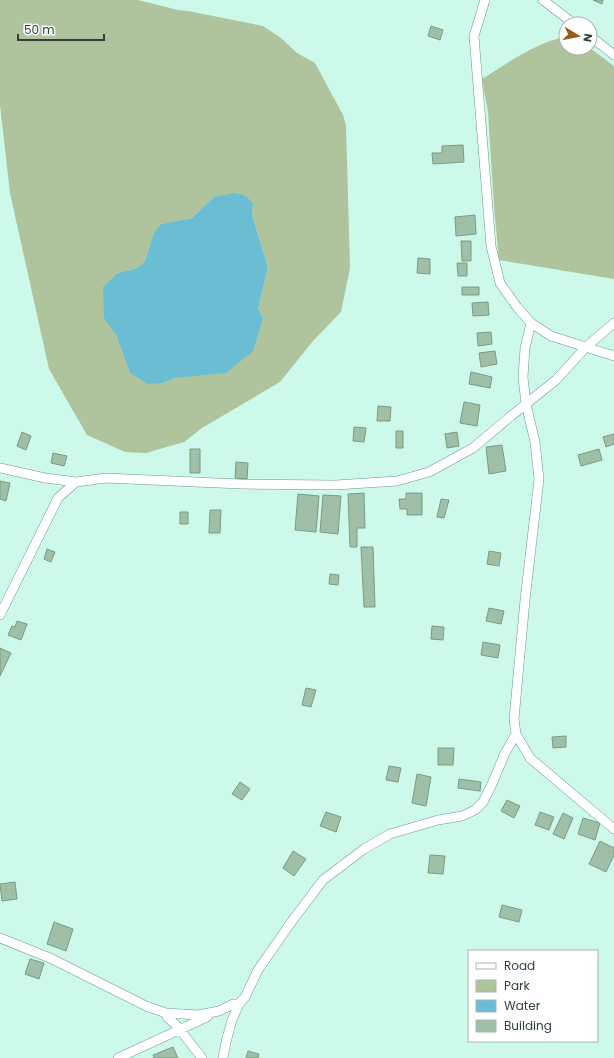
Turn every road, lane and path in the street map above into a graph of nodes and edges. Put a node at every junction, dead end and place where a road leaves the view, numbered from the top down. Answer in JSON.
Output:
{"nodes":[{"id":1,"x":485,"y":0,"type":"edge"},
{"id":2,"x":543,"y":0,"type":"edge"},
{"id":3,"x":564,"y":16,"type":"edge"},
{"id":4,"x":598,"y":42,"type":"edge"},
{"id":5,"x":614,"y":55,"type":"edge"},
{"id":6,"x":531,"y":323,"type":"junction"},
{"id":7,"x":614,"y":323,"type":"edge"},
{"id":8,"x":587,"y":346,"type":"junction"},
{"id":9,"x":614,"y":356,"type":"edge"},
{"id":10,"x":526,"y":404,"type":"junction"},
{"id":11,"x":0,"y":468,"type":"edge"},
{"id":12,"x":76,"y":482,"type":"junction"},
{"id":13,"x":0,"y":615,"type":"edge"},
{"id":14,"x":516,"y":734,"type":"junction"},
{"id":15,"x":614,"y":829,"type":"edge"},
{"id":16,"x":0,"y":938,"type":"edge"},
{"id":17,"x":239,"y":1004,"type":"junction"},
{"id":18,"x":219,"y":1011,"type":"junction"},
{"id":19,"x":166,"y":1013,"type":"junction"},
{"id":20,"x":179,"y":1030,"type":"junction"},
{"id":21,"x":122,"y":1057,"type":"edge"},
{"id":22,"x":202,"y":1058,"type":"edge"},
{"id":23,"x":224,"y":1058,"type":"edge"}],
"edges":[{"from":1,"to":6,"type":"street"},
{"from":2,"to":3,"type":"street"},
{"from":4,"to":5,"type":"street"},
{"from":6,"to":8,"type":"street"},
{"from":6,"to":10,"type":"street"},
{"from":7,"to":8,"type":"street"},
{"from":8,"to":9,"type":"street"},
{"from":8,"to":10,"type":"street"},
{"from":10,"to":12,"type":"street"},
{"from":10,"to":14,"type":"street"},
{"from":11,"to":12,"type":"street"},
{"from":12,"to":13,"type":"street"},
{"from":14,"to":15,"type":"street"},
{"from":14,"to":17,"type":"street"},
{"from":16,"to":19,"type":"street"},
{"from":17,"to":18,"type":"street"},
{"from":17,"to":23,"type":"street"},
{"from":18,"to":19,"type":"street"},
{"from":18,"to":20,"type":"street"},
{"from":19,"to":20,"type":"street"},
{"from":20,"to":21,"type":"street"},
{"from":20,"to":22,"type":"street"}]}
